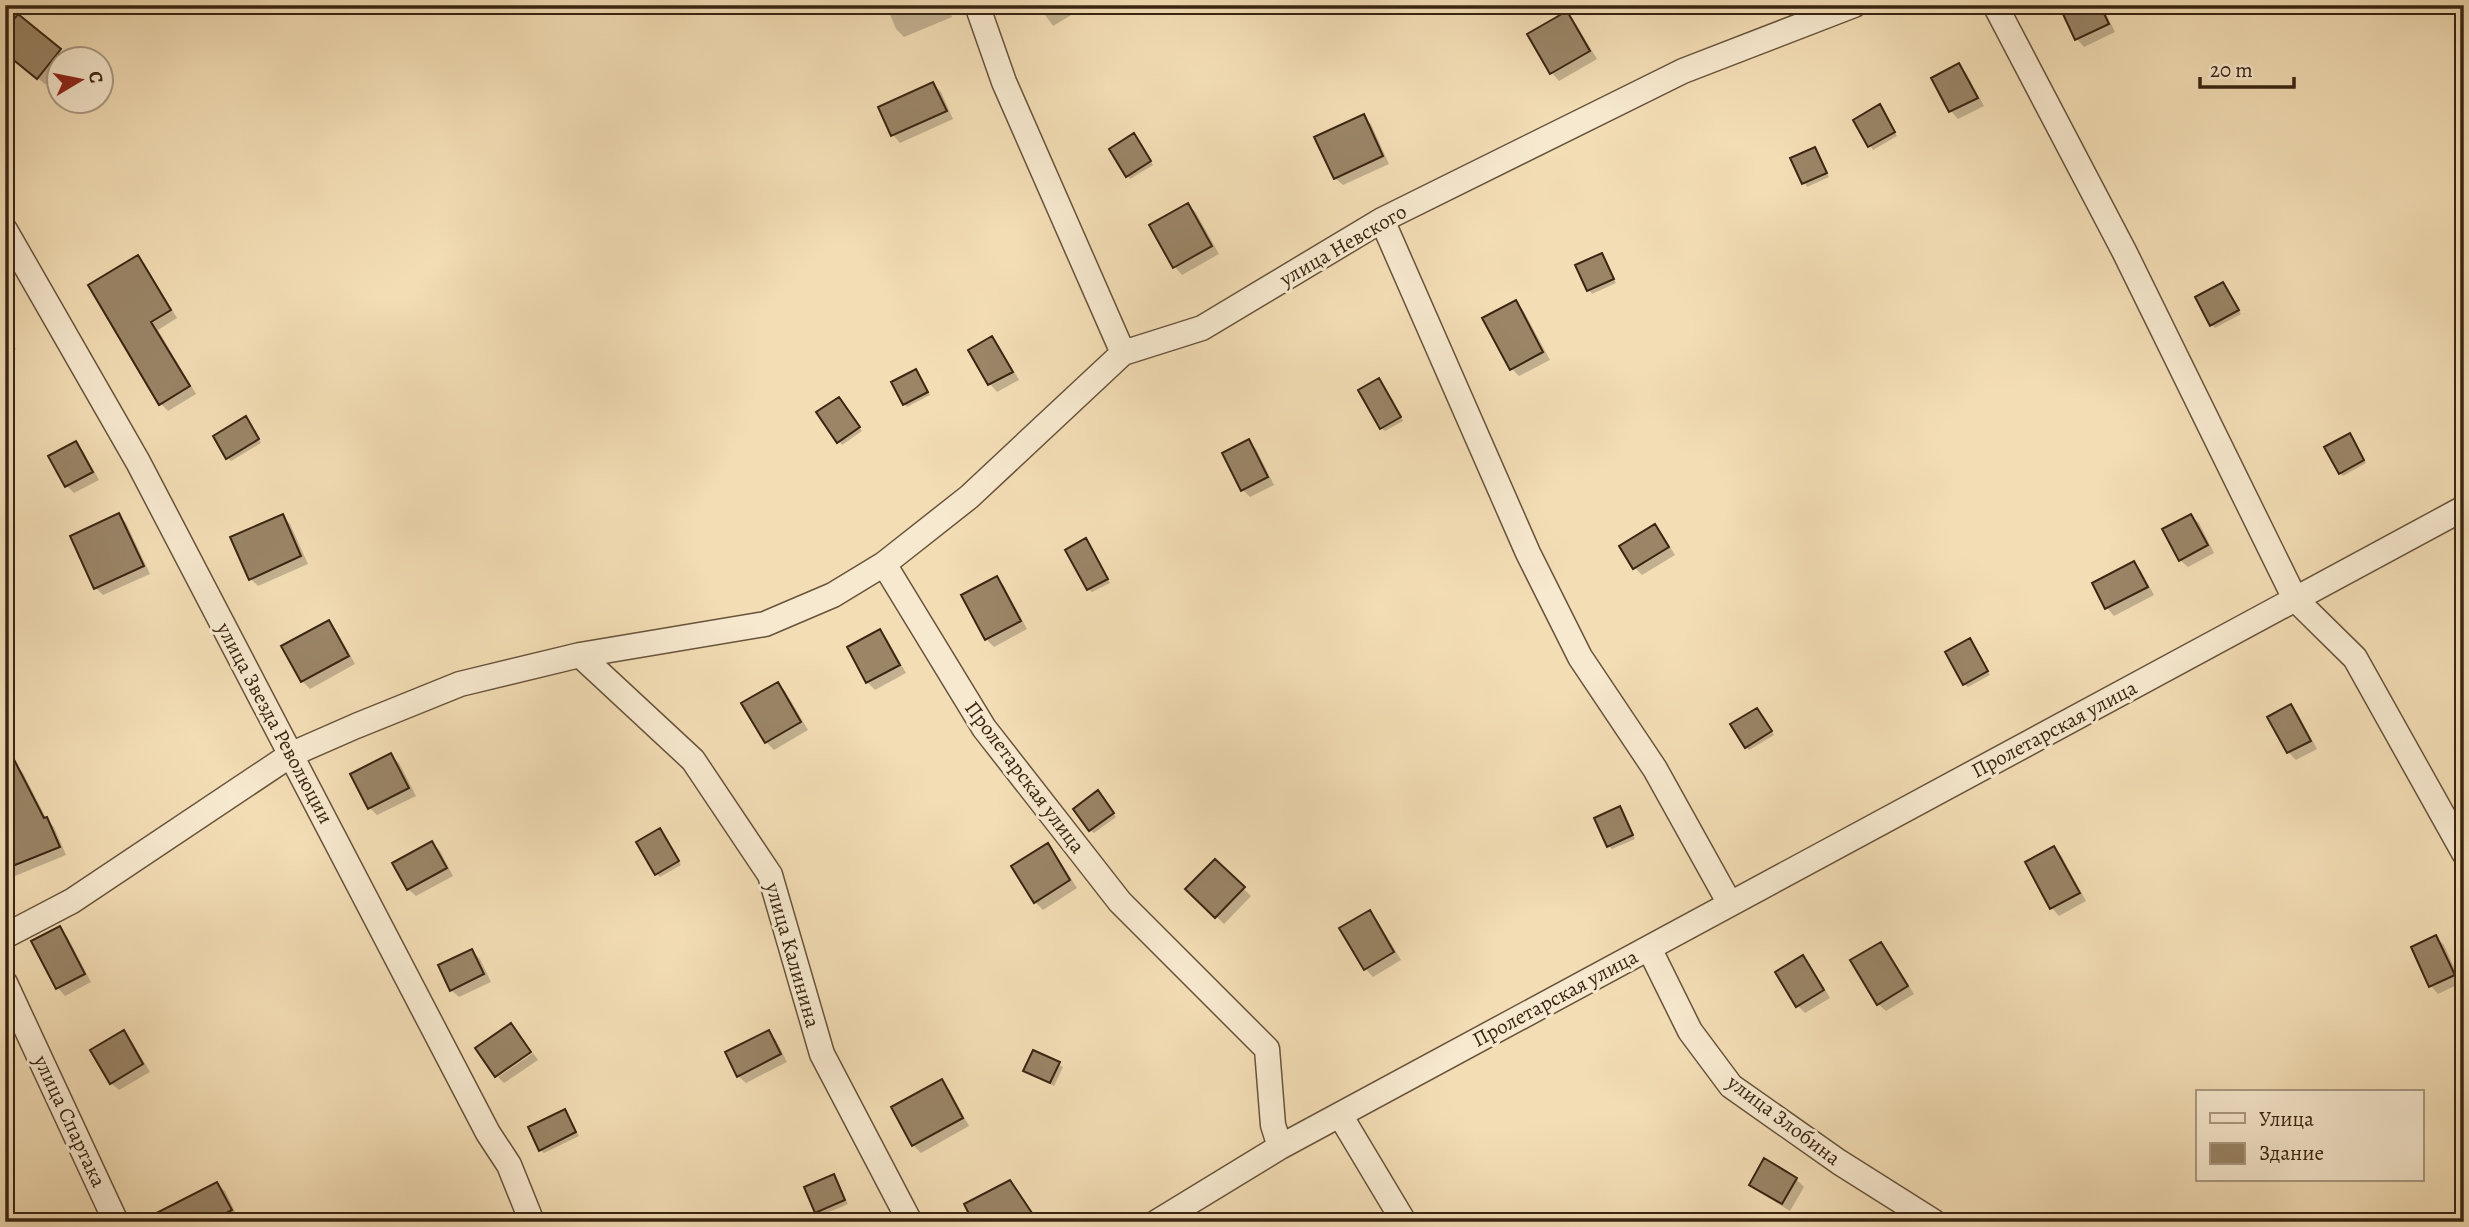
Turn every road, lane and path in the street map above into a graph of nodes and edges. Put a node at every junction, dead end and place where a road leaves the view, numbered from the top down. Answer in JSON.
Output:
{"nodes":[{"id":1,"x":977,"y":5,"type":"edge"},
{"id":2,"x":1854,"y":5,"type":"edge"},
{"id":3,"x":1995,"y":5,"type":"edge"},
{"id":4,"x":1382,"y":220,"type":"junction"},
{"id":5,"x":5,"y":230,"type":"edge"},
{"id":6,"x":1123,"y":353,"type":"junction"},
{"id":7,"x":2464,"y":508,"type":"edge"},
{"id":8,"x":884,"y":564,"type":"junction"},
{"id":9,"x":2295,"y":599,"type":"junction"},
{"id":10,"x":580,"y":655,"type":"junction"},
{"id":11,"x":292,"y":754,"type":"junction"},
{"id":12,"x":2464,"y":853,"type":"edge"},
{"id":13,"x":1730,"y":904,"type":"junction"},
{"id":14,"x":5,"y":936,"type":"edge"},
{"id":15,"x":1648,"y":948,"type":"junction"},
{"id":16,"x":5,"y":983,"type":"edge"},
{"id":17,"x":1340,"y":1115,"type":"junction"},
{"id":18,"x":1280,"y":1147,"type":"junction"},
{"id":19,"x":116,"y":1222,"type":"edge"},
{"id":20,"x":533,"y":1222,"type":"edge"},
{"id":21,"x":910,"y":1222,"type":"edge"},
{"id":22,"x":1157,"y":1222,"type":"edge"},
{"id":23,"x":1404,"y":1222,"type":"edge"},
{"id":24,"x":1934,"y":1222,"type":"edge"}],
"edges":[{"from":1,"to":6,"type":"street"},
{"from":2,"to":4,"type":"street","name":"улица Невского"},
{"from":3,"to":9,"type":"street"},
{"from":4,"to":6,"type":"street","name":"улица Невского"},
{"from":4,"to":13,"type":"street"},
{"from":5,"to":11,"type":"street","name":"улица Звезда Революции"},
{"from":6,"to":8,"type":"street","name":"улица Невского"},
{"from":7,"to":9,"type":"street","name":"Пролетарская улица"},
{"from":8,"to":10,"type":"street","name":"улица Невского"},
{"from":8,"to":18,"type":"street","name":"Пролетарская улица"},
{"from":9,"to":12,"type":"street"},
{"from":9,"to":13,"type":"street","name":"Пролетарская улица"},
{"from":10,"to":11,"type":"street","name":"улица Невского"},
{"from":10,"to":21,"type":"street","name":"улица Калинина"},
{"from":11,"to":14,"type":"street","name":"улица Невского"},
{"from":11,"to":20,"type":"street","name":"улица Звезда Революции"},
{"from":13,"to":15,"type":"street","name":"Пролетарская улица"},
{"from":15,"to":17,"type":"street","name":"Пролетарская улица"},
{"from":15,"to":24,"type":"street","name":"улица Злобина"},
{"from":16,"to":19,"type":"street","name":"улица Спартака"},
{"from":17,"to":18,"type":"street","name":"Пролетарская улица"},
{"from":17,"to":23,"type":"street"},
{"from":18,"to":22,"type":"street"}]}
